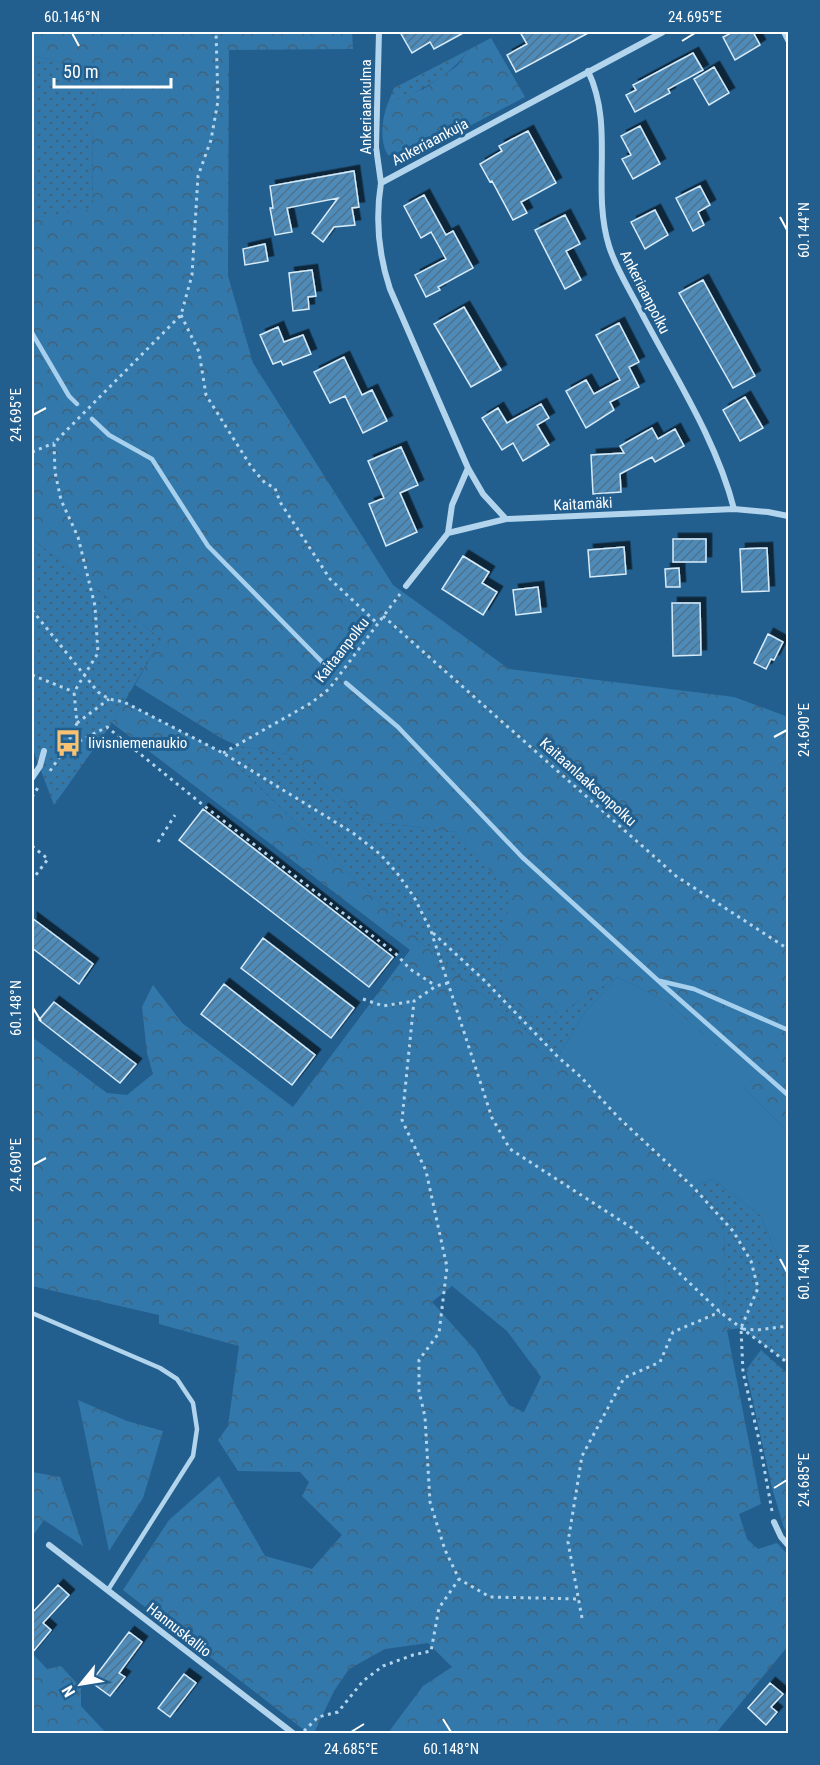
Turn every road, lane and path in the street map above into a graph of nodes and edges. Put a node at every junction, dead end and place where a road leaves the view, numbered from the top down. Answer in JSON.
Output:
{"nodes":[{"id":1,"x":216,"y":32,"type":"edge"},
{"id":2,"x":379,"y":32,"type":"edge"},
{"id":3,"x":663,"y":32,"type":"edge"},
{"id":4,"x":784,"y":32,"type":"edge"},
{"id":5,"x":789,"y":40,"type":"edge"},
{"id":6,"x":588,"y":71,"type":"junction"},
{"id":7,"x":381,"y":183,"type":"junction"},
{"id":8,"x":181,"y":315,"type":"junction"},
{"id":9,"x":54,"y":443,"type":"junction"},
{"id":10,"x":32,"y":452,"type":"edge"},
{"id":11,"x":468,"y":468,"type":"junction"},
{"id":12,"x":734,"y":509,"type":"junction"},
{"id":13,"x":789,"y":516,"type":"edge"},
{"id":14,"x":506,"y":519,"type":"junction"},
{"id":15,"x":448,"y":533,"type":"junction"},
{"id":16,"x":406,"y":586,"type":"joint"},
{"id":17,"x":32,"y":610,"type":"edge"},
{"id":18,"x":383,"y":616,"type":"junction"},
{"id":19,"x":378,"y":624,"type":"junction"},
{"id":20,"x":84,"y":674,"type":"junction"},
{"id":21,"x":32,"y":675,"type":"edge"},
{"id":22,"x":74,"y":692,"type":"junction"},
{"id":23,"x":109,"y":699,"type":"junction"},
{"id":24,"x":77,"y":723,"type":"junction"},
{"id":25,"x":65,"y":748,"type":"junction"},
{"id":26,"x":44,"y":751,"type":"dead end"},
{"id":27,"x":223,"y":753,"type":"junction"},
{"id":28,"x":32,"y":778,"type":"edge"},
{"id":29,"x":32,"y":797,"type":"edge"},
{"id":30,"x":175,"y":815,"type":"dead end"},
{"id":31,"x":158,"y":842,"type":"dead end"},
{"id":32,"x":32,"y":846,"type":"edge"},
{"id":33,"x":32,"y":880,"type":"edge"},
{"id":34,"x":431,"y":931,"type":"junction"},
{"id":35,"x":789,"y":949,"type":"edge"},
{"id":36,"x":448,"y":983,"type":"junction"},
{"id":37,"x":436,"y":986,"type":"junction"},
{"id":38,"x":363,"y":999,"type":"dead end"},
{"id":39,"x":414,"y":1001,"type":"junction"},
{"id":40,"x":720,"y":1312,"type":"junction"},
{"id":41,"x":32,"y":1313,"type":"edge"},
{"id":42,"x":789,"y":1326,"type":"edge"},
{"id":43,"x":741,"y":1328,"type":"junction"},
{"id":44,"x":789,"y":1363,"type":"edge"},
{"id":45,"x":774,"y":1522,"type":"joint"},
{"id":46,"x":49,"y":1545,"type":"dead end"},
{"id":47,"x":789,"y":1545,"type":"edge"},
{"id":48,"x":459,"y":1579,"type":"junction"},
{"id":49,"x":108,"y":1590,"type":"junction"},
{"id":50,"x":578,"y":1599,"type":"junction"},
{"id":51,"x":582,"y":1618,"type":"dead end"},
{"id":52,"x":294,"y":1734,"type":"edge"},
{"id":53,"x":302,"y":1734,"type":"edge"}],
"edges":[{"from":1,"to":8,"type":"path"},
{"from":2,"to":7,"type":"street","name":"Ankeriaankulma"},
{"from":3,"to":6,"type":"street","name":"Ankeriaankuja"},
{"from":4,"to":5,"type":"street"},
{"from":6,"to":7,"type":"street","name":"Ankeriaankuja"},
{"from":6,"to":12,"type":"street","name":"Ankeriaanpolku"},
{"from":7,"to":11,"type":"street","name":"Ankeriaankuja"},
{"from":8,"to":9,"type":"path"},
{"from":8,"to":19,"type":"path"},
{"from":9,"to":10,"type":"path"},
{"from":9,"to":20,"type":"path"},
{"from":11,"to":14,"type":"street","name":"Ankeriaankuja"},
{"from":11,"to":15,"type":"street"},
{"from":12,"to":13,"type":"street","name":"Kaitamäki"},
{"from":12,"to":14,"type":"street","name":"Kaitamäki"},
{"from":14,"to":15,"type":"street","name":"Kaitamäki"},
{"from":15,"to":16,"type":"street"},
{"from":16,"to":18,"type":"path","name":"Kaitaanpolku"},
{"from":17,"to":20,"type":"path"},
{"from":18,"to":19,"type":"path","name":"Kaitaanpolku"},
{"from":18,"to":35,"type":"path","name":"Kaitaanlaaksonpolku"},
{"from":19,"to":27,"type":"path","name":"Kaitaanpolku"},
{"from":20,"to":22,"type":"path"},
{"from":20,"to":23,"type":"path"},
{"from":21,"to":22,"type":"path"},
{"from":22,"to":24,"type":"path"},
{"from":23,"to":24,"type":"path"},
{"from":23,"to":27,"type":"path"},
{"from":24,"to":25,"type":"path"},
{"from":25,"to":29,"type":"path"},
{"from":25,"to":37,"type":"path"},
{"from":26,"to":28,"type":"street"},
{"from":27,"to":34,"type":"path"},
{"from":30,"to":31,"type":"path"},
{"from":32,"to":33,"type":"path"},
{"from":34,"to":36,"type":"path"},
{"from":34,"to":43,"type":"path"},
{"from":36,"to":37,"type":"path"},
{"from":36,"to":40,"type":"path"},
{"from":37,"to":39,"type":"path"},
{"from":38,"to":39,"type":"path"},
{"from":39,"to":48,"type":"path"},
{"from":40,"to":43,"type":"path"},
{"from":40,"to":50,"type":"path"},
{"from":41,"to":49,"type":"lane"},
{"from":42,"to":43,"type":"path"},
{"from":43,"to":44,"type":"path"},
{"from":43,"to":45,"type":"path"},
{"from":45,"to":47,"type":"street"},
{"from":46,"to":49,"type":"street","name":"Hannuskallio"},
{"from":48,"to":50,"type":"path"},
{"from":48,"to":53,"type":"path"},
{"from":49,"to":52,"type":"street","name":"Hannuskallio"},
{"from":50,"to":51,"type":"path"}]}
